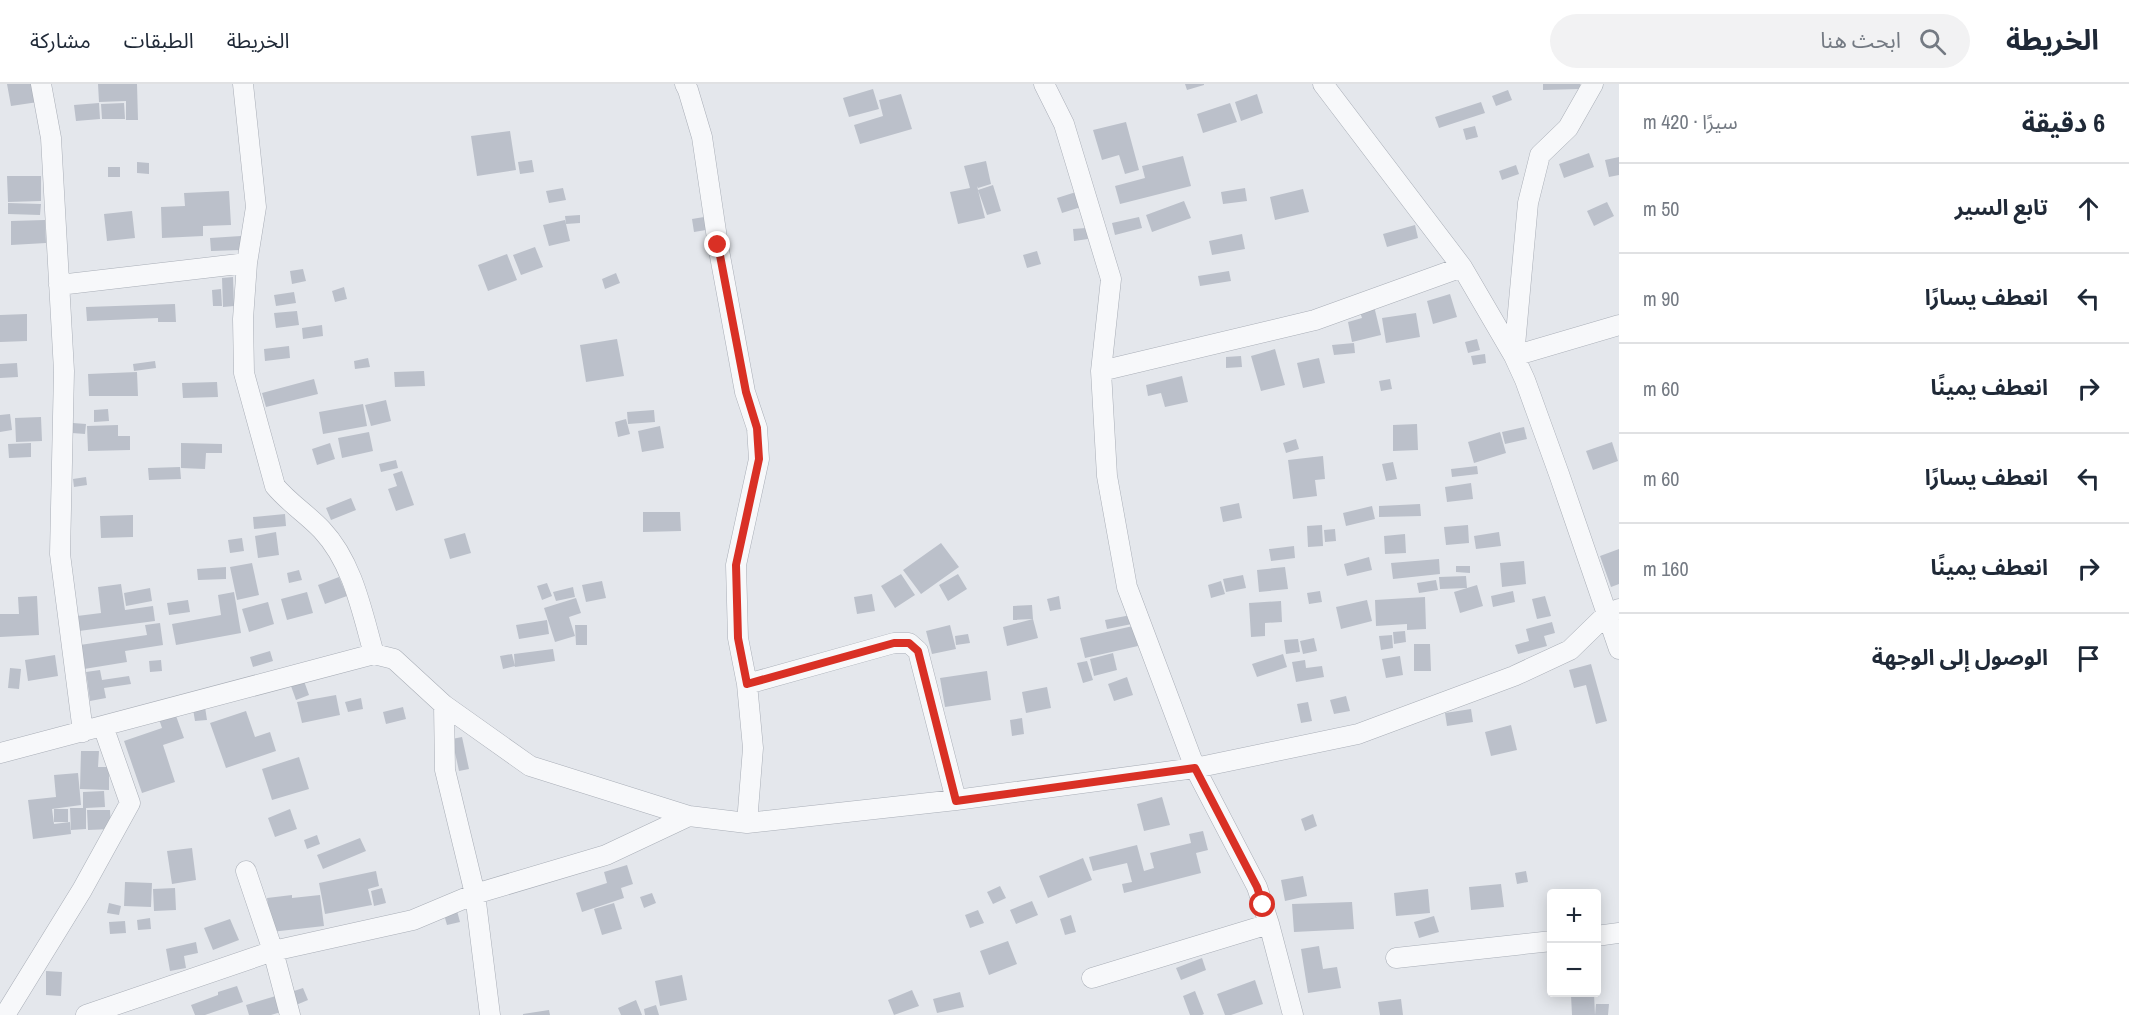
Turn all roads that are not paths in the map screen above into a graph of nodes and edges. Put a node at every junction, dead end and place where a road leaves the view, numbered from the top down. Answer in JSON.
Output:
{"nodes":[{"id":1,"x":41,"y":84,"type":"edge"},
{"id":2,"x":243,"y":84,"type":"edge"},
{"id":3,"x":685,"y":84,"type":"edge"},
{"id":4,"x":1044,"y":84,"type":"edge"},
{"id":5,"x":1323,"y":84,"type":"edge"},
{"id":6,"x":1593,"y":84,"type":"edge"},
{"id":7,"x":247,"y":263,"type":"junction"},
{"id":8,"x":1462,"y":267,"type":"junction"},
{"id":9,"x":59,"y":285,"type":"junction"},
{"id":10,"x":1619,"y":325,"type":"edge"},
{"id":11,"x":1514,"y":356,"type":"junction"},
{"id":12,"x":1101,"y":370,"type":"junction"},
{"id":13,"x":1613,"y":612,"type":"edge"},
{"id":14,"x":1619,"y":649,"type":"edge"},
{"id":15,"x":374,"y":654,"type":"junction"},
{"id":16,"x":747,"y":684,"type":"junction"},
{"id":17,"x":444,"y":705,"type":"junction"},
{"id":18,"x":103,"y":726,"type":"junction"},
{"id":19,"x":82,"y":732,"type":"junction"},
{"id":20,"x":0,"y":753,"type":"edge"},
{"id":21,"x":1195,"y":768,"type":"junction"},
{"id":22,"x":956,"y":801,"type":"junction"},
{"id":23,"x":689,"y":816,"type":"junction"},
{"id":24,"x":747,"y":823,"type":"junction"},
{"id":25,"x":246,"y":871,"type":"dead end"},
{"id":26,"x":475,"y":894,"type":"junction"},
{"id":27,"x":1269,"y":924,"type":"junction"},
{"id":28,"x":1619,"y":933,"type":"edge"},
{"id":29,"x":1601,"y":935,"type":"edge"},
{"id":30,"x":1547,"y":941,"type":"edge"},
{"id":31,"x":273,"y":951,"type":"junction"},
{"id":32,"x":1396,"y":958,"type":"dead end"},
{"id":33,"x":1092,"y":978,"type":"dead end"},
{"id":34,"x":5,"y":1015,"type":"edge"},
{"id":35,"x":86,"y":1015,"type":"edge"},
{"id":36,"x":290,"y":1015,"type":"edge"},
{"id":37,"x":490,"y":1015,"type":"edge"},
{"id":38,"x":1293,"y":1015,"type":"edge"}],
"edges":[{"from":1,"to":9,"type":"street"},
{"from":2,"to":7,"type":"street"},
{"from":3,"to":16,"type":"street"},
{"from":4,"to":12,"type":"street"},
{"from":5,"to":8,"type":"street"},
{"from":6,"to":11,"type":"street"},
{"from":7,"to":9,"type":"street"},
{"from":7,"to":15,"type":"street"},
{"from":8,"to":11,"type":"street"},
{"from":8,"to":12,"type":"street"},
{"from":9,"to":19,"type":"street"},
{"from":10,"to":11,"type":"street"},
{"from":11,"to":13,"type":"street"},
{"from":12,"to":21,"type":"street"},
{"from":13,"to":14,"type":"street"},
{"from":13,"to":21,"type":"street"},
{"from":15,"to":17,"type":"street"},
{"from":15,"to":18,"type":"street"},
{"from":16,"to":22,"type":"street"},
{"from":16,"to":24,"type":"street"},
{"from":17,"to":23,"type":"street"},
{"from":17,"to":26,"type":"street"},
{"from":18,"to":19,"type":"street"},
{"from":18,"to":34,"type":"street"},
{"from":19,"to":20,"type":"street"},
{"from":21,"to":22,"type":"street"},
{"from":21,"to":27,"type":"street"},
{"from":22,"to":24,"type":"street"},
{"from":23,"to":24,"type":"street"},
{"from":23,"to":26,"type":"street"},
{"from":25,"to":31,"type":"street"},
{"from":26,"to":31,"type":"street"},
{"from":26,"to":37,"type":"street"},
{"from":27,"to":33,"type":"street"},
{"from":27,"to":38,"type":"street"},
{"from":28,"to":29,"type":"street"},
{"from":30,"to":32,"type":"street"},
{"from":31,"to":35,"type":"street"},
{"from":31,"to":36,"type":"street"}]}
